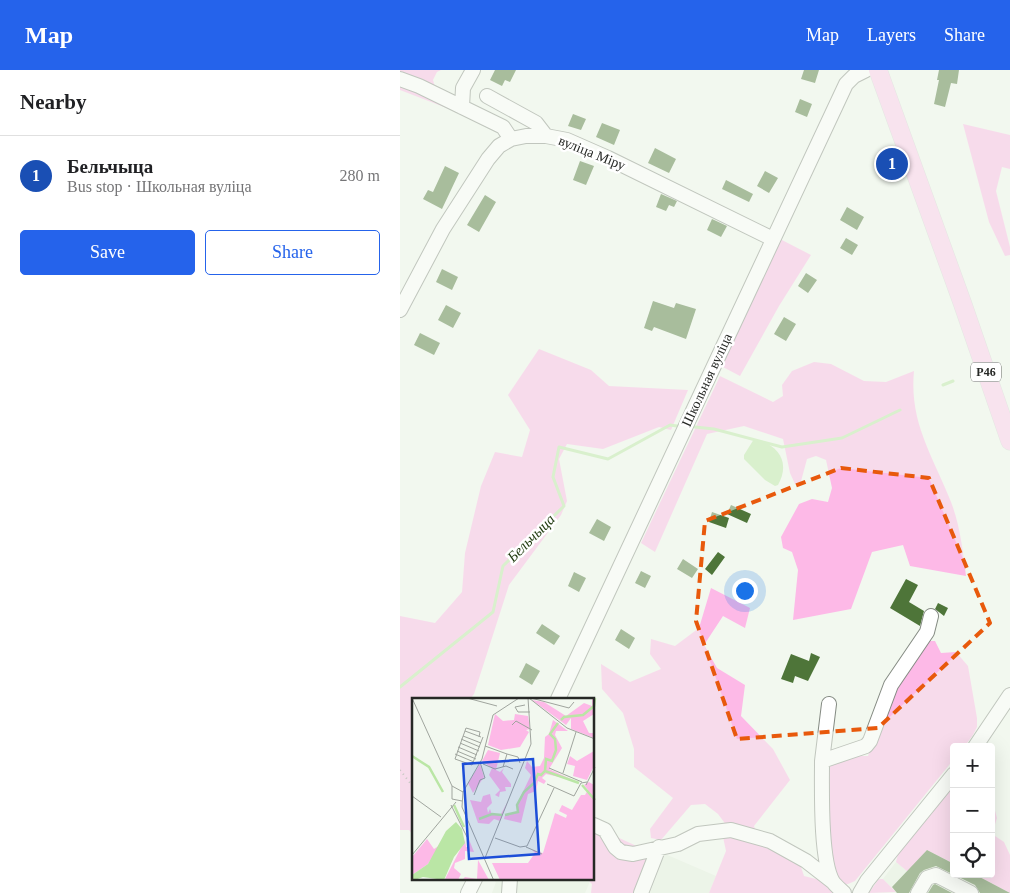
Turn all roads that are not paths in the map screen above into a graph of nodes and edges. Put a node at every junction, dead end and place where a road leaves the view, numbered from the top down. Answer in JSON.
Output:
{"nodes":[{"id":1,"x":473,"y":70,"type":"edge"},
{"id":2,"x":866,"y":70,"type":"edge"},
{"id":3,"x":878,"y":70,"type":"edge"},
{"id":4,"x":400,"y":80,"type":"edge"},
{"id":5,"x":487,"y":96,"type":"dead end"},
{"id":6,"x":505,"y":106,"type":"junction"},
{"id":7,"x":462,"y":107,"type":"junction"},
{"id":8,"x":503,"y":127,"type":"junction"},
{"id":9,"x":546,"y":136,"type":"junction"},
{"id":10,"x":511,"y":139,"type":"junction"},
{"id":11,"x":773,"y":239,"type":"junction"},
{"id":12,"x":400,"y":310,"type":"edge"},
{"id":13,"x":1010,"y":441,"type":"edge"},
{"id":14,"x":931,"y":616,"type":"dead end"},
{"id":15,"x":1010,"y":695,"type":"edge"},
{"id":16,"x":558,"y":698,"type":"edge"},
{"id":17,"x":829,"y":704,"type":"dead end"},
{"id":18,"x":978,"y":743,"type":"edge"},
{"id":19,"x":822,"y":762,"type":"junction"},
{"id":20,"x":950,"y":779,"type":"edge"},
{"id":21,"x":595,"y":825,"type":"edge"},
{"id":22,"x":659,"y":847,"type":"junction"},
{"id":23,"x":474,"y":880,"type":"edge"},
{"id":24,"x":510,"y":880,"type":"edge"},
{"id":25,"x":833,"y":882,"type":"junction"},
{"id":26,"x":468,"y":893,"type":"edge"},
{"id":27,"x":509,"y":893,"type":"edge"},
{"id":28,"x":641,"y":893,"type":"edge"},
{"id":29,"x":844,"y":893,"type":"edge"},
{"id":30,"x":860,"y":893,"type":"edge"},
{"id":31,"x":918,"y":893,"type":"edge"},
{"id":32,"x":971,"y":893,"type":"edge"}],
"edges":[{"from":1,"to":7,"type":"street"},
{"from":2,"to":11,"type":"street","name":"Школьная вуліца"},
{"from":3,"to":13,"type":"main road","number":"Р46"},
{"from":4,"to":7,"type":"street"},
{"from":5,"to":6,"type":"street"},
{"from":6,"to":8,"type":"street"},
{"from":6,"to":9,"type":"street"},
{"from":7,"to":8,"type":"street"},
{"from":8,"to":10,"type":"street"},
{"from":9,"to":10,"type":"street","name":"вуліца Міру"},
{"from":9,"to":11,"type":"street","name":"вуліца Міру"},
{"from":10,"to":12,"type":"street"},
{"from":11,"to":16,"type":"street","name":"Школьная вуліца"},
{"from":14,"to":19,"type":"street"},
{"from":15,"to":18,"type":"street"},
{"from":17,"to":19,"type":"street"},
{"from":19,"to":25,"type":"street"},
{"from":20,"to":30,"type":"street"},
{"from":21,"to":22,"type":"street"},
{"from":22,"to":25,"type":"street"},
{"from":22,"to":28,"type":"street"},
{"from":23,"to":26,"type":"street"},
{"from":24,"to":27,"type":"street"},
{"from":25,"to":29,"type":"street"},
{"from":31,"to":32,"type":"street"}]}
